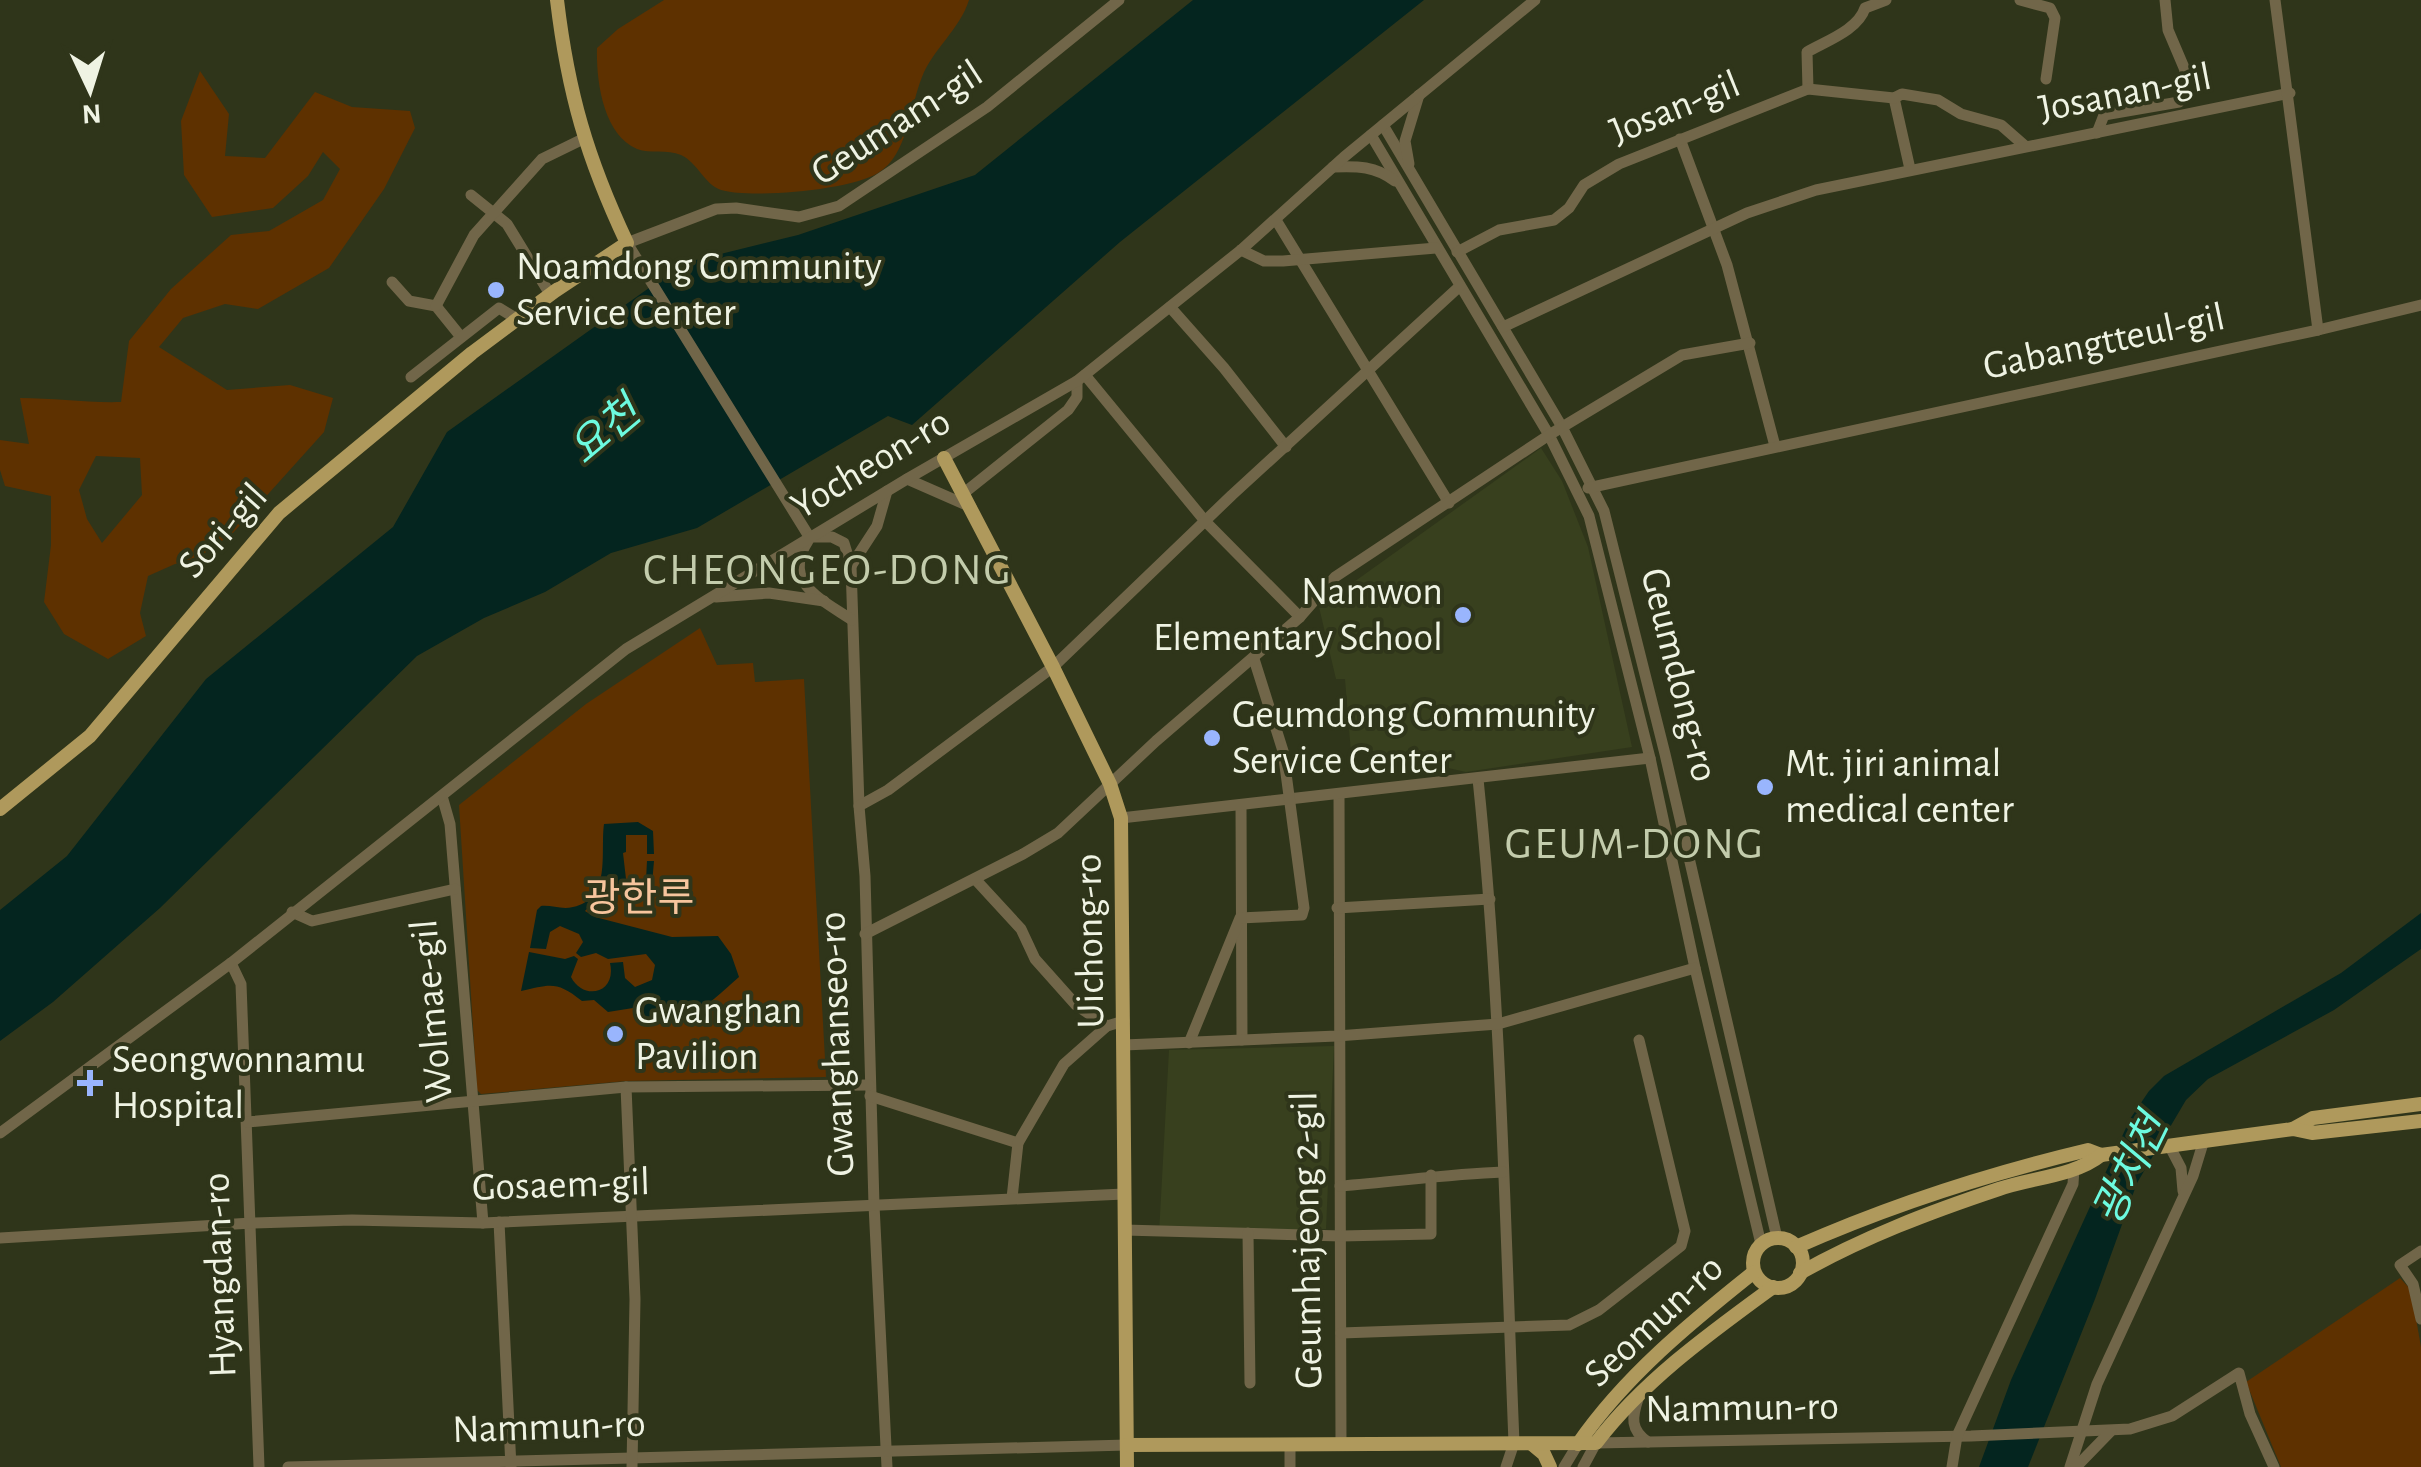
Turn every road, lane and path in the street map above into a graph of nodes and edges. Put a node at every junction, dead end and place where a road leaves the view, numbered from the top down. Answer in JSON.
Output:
{"nodes":[{"id":1,"x":557,"y":0,"type":"edge"},
{"id":2,"x":1119,"y":0,"type":"edge"},
{"id":3,"x":1535,"y":0,"type":"edge"},
{"id":4,"x":1886,"y":0,"type":"edge"},
{"id":5,"x":2020,"y":0,"type":"edge"},
{"id":6,"x":2165,"y":0,"type":"edge"},
{"id":7,"x":2276,"y":0,"type":"edge"},
{"id":8,"x":1864,"y":4,"type":"edge"},
{"id":9,"x":2046,"y":80,"type":"dead end"},
{"id":10,"x":1808,"y":89,"type":"junction"},
{"id":11,"x":2290,"y":93,"type":"junction"},
{"id":12,"x":1419,"y":96,"type":"junction"},
{"id":13,"x":1894,"y":98,"type":"junction"},
{"id":14,"x":1383,"y":126,"type":"junction"},
{"id":15,"x":2097,"y":132,"type":"junction"},
{"id":16,"x":1372,"y":135,"type":"junction"},
{"id":17,"x":583,"y":139,"type":"junction"},
{"id":18,"x":1680,"y":139,"type":"junction"},
{"id":19,"x":2024,"y":146,"type":"junction"},
{"id":20,"x":1333,"y":167,"type":"junction"},
{"id":21,"x":1910,"y":169,"type":"junction"},
{"id":22,"x":1414,"y":178,"type":"junction"},
{"id":23,"x":1400,"y":185,"type":"junction"},
{"id":24,"x":470,"y":194,"type":"dead end"},
{"id":25,"x":495,"y":214,"type":"junction"},
{"id":26,"x":1276,"y":220,"type":"junction"},
{"id":27,"x":1713,"y":228,"type":"junction"},
{"id":28,"x":627,"y":242,"type":"junction"},
{"id":29,"x":1436,"y":248,"type":"junction"},
{"id":30,"x":1242,"y":250,"type":"junction"},
{"id":31,"x":1457,"y":252,"type":"junction"},
{"id":32,"x":1299,"y":260,"type":"junction"},
{"id":33,"x":392,"y":282,"type":"dead end"},
{"id":34,"x":1460,"y":286,"type":"junction"},
{"id":35,"x":550,"y":294,"type":"junction"},
{"id":36,"x":2421,"y":305,"type":"edge"},
{"id":37,"x":436,"y":306,"type":"junction"},
{"id":38,"x":1170,"y":308,"type":"junction"},
{"id":39,"x":517,"y":319,"type":"junction"},
{"id":40,"x":1503,"y":327,"type":"junction"},
{"id":41,"x":2318,"y":330,"type":"junction"},
{"id":42,"x":461,"y":337,"type":"junction"},
{"id":43,"x":1750,"y":343,"type":"junction"},
{"id":44,"x":1369,"y":369,"type":"junction"},
{"id":45,"x":410,"y":377,"type":"dead end"},
{"id":46,"x":1081,"y":378,"type":"junction"},
{"id":47,"x":1562,"y":427,"type":"junction"},
{"id":48,"x":1549,"y":435,"type":"junction"},
{"id":49,"x":1775,"y":446,"type":"junction"},
{"id":50,"x":1286,"y":447,"type":"junction"},
{"id":51,"x":944,"y":458,"type":"junction"},
{"id":52,"x":907,"y":479,"type":"junction"},
{"id":53,"x":1593,"y":486,"type":"junction"},
{"id":54,"x":887,"y":491,"type":"junction"},
{"id":55,"x":1579,"y":492,"type":"junction"},
{"id":56,"x":968,"y":500,"type":"junction"},
{"id":57,"x":1449,"y":502,"type":"junction"},
{"id":58,"x":1205,"y":521,"type":"junction"},
{"id":59,"x":810,"y":538,"type":"junction"},
{"id":60,"x":851,"y":566,"type":"junction"},
{"id":61,"x":712,"y":598,"type":"junction"},
{"id":62,"x":824,"y":601,"type":"junction"},
{"id":63,"x":1300,"y":617,"type":"junction"},
{"id":64,"x":852,"y":620,"type":"junction"},
{"id":65,"x":1254,"y":659,"type":"junction"},
{"id":66,"x":1052,"y":666,"type":"junction"},
{"id":67,"x":1650,"y":758,"type":"junction"},
{"id":68,"x":1478,"y":779,"type":"junction"},
{"id":69,"x":1110,"y":784,"type":"junction"},
{"id":70,"x":1339,"y":794,"type":"junction"},
{"id":71,"x":442,"y":796,"type":"junction"},
{"id":72,"x":1292,"y":800,"type":"junction"},
{"id":73,"x":859,"y":806,"type":"junction"},
{"id":74,"x":1241,"y":806,"type":"junction"},
{"id":75,"x":0,"y":809,"type":"edge"},
{"id":76,"x":1121,"y":818,"type":"junction"},
{"id":77,"x":976,"y":879,"type":"junction"},
{"id":78,"x":455,"y":888,"type":"junction"},
{"id":79,"x":1490,"y":899,"type":"junction"},
{"id":80,"x":1337,"y":908,"type":"junction"},
{"id":81,"x":292,"y":912,"type":"junction"},
{"id":82,"x":1240,"y":918,"type":"junction"},
{"id":83,"x":865,"y":934,"type":"junction"},
{"id":84,"x":231,"y":962,"type":"junction"},
{"id":85,"x":1695,"y":968,"type":"junction"},
{"id":86,"x":1124,"y":1021,"type":"junction"},
{"id":87,"x":1498,"y":1024,"type":"junction"},
{"id":88,"x":1106,"y":1026,"type":"junction"},
{"id":89,"x":1337,"y":1036,"type":"junction"},
{"id":90,"x":1242,"y":1040,"type":"junction"},
{"id":91,"x":1639,"y":1040,"type":"dead end"},
{"id":92,"x":1189,"y":1042,"type":"junction"},
{"id":93,"x":1124,"y":1045,"type":"junction"},
{"id":94,"x":626,"y":1088,"type":"junction"},
{"id":95,"x":870,"y":1090,"type":"junction"},
{"id":96,"x":472,"y":1102,"type":"junction"},
{"id":97,"x":2421,"y":1104,"type":"edge"},
{"id":98,"x":2421,"y":1121,"type":"edge"},
{"id":99,"x":247,"y":1122,"type":"junction"},
{"id":100,"x":2293,"y":1128,"type":"junction"},
{"id":101,"x":0,"y":1133,"type":"edge"},
{"id":102,"x":2204,"y":1140,"type":"junction"},
{"id":103,"x":1018,"y":1143,"type":"junction"},
{"id":104,"x":2167,"y":1146,"type":"junction"},
{"id":105,"x":2100,"y":1156,"type":"junction"},
{"id":106,"x":2074,"y":1168,"type":"junction"},
{"id":107,"x":1502,"y":1172,"type":"junction"},
{"id":108,"x":1431,"y":1175,"type":"junction"},
{"id":109,"x":1340,"y":1186,"type":"junction"},
{"id":110,"x":1941,"y":1190,"type":"junction"},
{"id":111,"x":2184,"y":1191,"type":"junction"},
{"id":112,"x":1124,"y":1194,"type":"junction"},
{"id":113,"x":1012,"y":1198,"type":"junction"},
{"id":114,"x":874,"y":1205,"type":"junction"},
{"id":115,"x":1947,"y":1206,"type":"junction"},
{"id":116,"x":632,"y":1215,"type":"junction"},
{"id":117,"x":499,"y":1222,"type":"junction"},
{"id":118,"x":252,"y":1223,"type":"junction"},
{"id":119,"x":483,"y":1223,"type":"junction"},
{"id":120,"x":1124,"y":1230,"type":"junction"},
{"id":121,"x":1248,"y":1233,"type":"junction"},
{"id":122,"x":1341,"y":1236,"type":"junction"},
{"id":123,"x":0,"y":1238,"type":"edge"},
{"id":124,"x":1778,"y":1238,"type":"junction"},
{"id":125,"x":1761,"y":1244,"type":"junction"},
{"id":126,"x":1796,"y":1247,"type":"junction"},
{"id":127,"x":2421,"y":1251,"type":"edge"},
{"id":128,"x":1754,"y":1272,"type":"junction"},
{"id":129,"x":1800,"y":1273,"type":"junction"},
{"id":130,"x":1773,"y":1287,"type":"junction"},
{"id":131,"x":2421,"y":1319,"type":"edge"},
{"id":132,"x":1509,"y":1329,"type":"junction"},
{"id":133,"x":1341,"y":1333,"type":"junction"},
{"id":134,"x":1250,"y":1382,"type":"dead end"},
{"id":135,"x":1639,"y":1398,"type":"junction"},
{"id":136,"x":2113,"y":1430,"type":"junction"},
{"id":137,"x":2080,"y":1432,"type":"junction"},
{"id":138,"x":1956,"y":1436,"type":"junction"},
{"id":139,"x":1648,"y":1442,"type":"junction"},
{"id":140,"x":1514,"y":1443,"type":"junction"},
{"id":141,"x":1341,"y":1444,"type":"junction"},
{"id":142,"x":1532,"y":1444,"type":"junction"},
{"id":143,"x":1578,"y":1444,"type":"junction"},
{"id":144,"x":1596,"y":1444,"type":"junction"},
{"id":145,"x":1127,"y":1445,"type":"junction"},
{"id":146,"x":1290,"y":1445,"type":"junction"},
{"id":147,"x":887,"y":1450,"type":"junction"},
{"id":148,"x":812,"y":1453,"type":"junction"},
{"id":149,"x":632,"y":1462,"type":"edge"},
{"id":150,"x":512,"y":1464,"type":"edge"},
{"id":151,"x":402,"y":1466,"type":"edge"},
{"id":152,"x":259,"y":1467,"type":"edge"},
{"id":153,"x":288,"y":1467,"type":"edge"},
{"id":154,"x":810,"y":1467,"type":"edge"},
{"id":155,"x":888,"y":1467,"type":"edge"},
{"id":156,"x":1127,"y":1467,"type":"edge"},
{"id":157,"x":1290,"y":1467,"type":"edge"},
{"id":158,"x":1506,"y":1467,"type":"edge"},
{"id":159,"x":1550,"y":1467,"type":"edge"},
{"id":160,"x":1564,"y":1467,"type":"edge"},
{"id":161,"x":1583,"y":1467,"type":"edge"},
{"id":162,"x":1952,"y":1467,"type":"edge"},
{"id":163,"x":2073,"y":1467,"type":"edge"},
{"id":164,"x":2274,"y":1467,"type":"edge"}],
"edges":[{"from":1,"to":17,"type":"main road"},
{"from":2,"to":28,"type":"street","name":"Geumam-gil"},
{"from":3,"to":12,"type":"street","name":"Yocheon-ro"},
{"from":4,"to":8,"type":"street"},
{"from":5,"to":9,"type":"street"},
{"from":6,"to":15,"type":"street"},
{"from":7,"to":11,"type":"street"},
{"from":8,"to":10,"type":"street"},
{"from":10,"to":13,"type":"street","name":"Josanan-gil"},
{"from":10,"to":18,"type":"street","name":"Josan-gil"},
{"from":11,"to":15,"type":"street","name":"Josanan-gil"},
{"from":11,"to":41,"type":"street"},
{"from":12,"to":14,"type":"street","name":"Yocheon-ro"},
{"from":12,"to":22,"type":"street"},
{"from":13,"to":19,"type":"street","name":"Josanan-gil"},
{"from":13,"to":21,"type":"street"},
{"from":14,"to":16,"type":"street","name":"Yocheon-ro"},
{"from":14,"to":22,"type":"street","name":"Geumdong-ro"},
{"from":15,"to":19,"type":"street","name":"Josanan-gil"},
{"from":16,"to":20,"type":"street","name":"Yocheon-ro"},
{"from":16,"to":23,"type":"street","name":"Geumdong-ro"},
{"from":17,"to":25,"type":"street"},
{"from":17,"to":28,"type":"main road"},
{"from":18,"to":27,"type":"street"},
{"from":18,"to":31,"type":"street","name":"Josan-gil"},
{"from":19,"to":21,"type":"street"},
{"from":20,"to":23,"type":"street"},
{"from":20,"to":26,"type":"street","name":"Yocheon-ro"},
{"from":21,"to":27,"type":"street"},
{"from":22,"to":31,"type":"street","name":"Geumdong-ro"},
{"from":23,"to":29,"type":"street","name":"Geumdong-ro"},
{"from":24,"to":25,"type":"street"},
{"from":25,"to":35,"type":"street"},
{"from":25,"to":37,"type":"street"},
{"from":26,"to":30,"type":"street","name":"Yocheon-ro"},
{"from":26,"to":32,"type":"street"},
{"from":27,"to":40,"type":"street"},
{"from":27,"to":43,"type":"street"},
{"from":28,"to":35,"type":"main road","name":"Sori-gil"},
{"from":28,"to":59,"type":"street"},
{"from":29,"to":32,"type":"street"},
{"from":29,"to":34,"type":"street","name":"Geumdong-ro"},
{"from":30,"to":32,"type":"street"},
{"from":30,"to":38,"type":"street","name":"Yocheon-ro"},
{"from":31,"to":40,"type":"street","name":"Geumdong-ro"},
{"from":32,"to":44,"type":"street"},
{"from":33,"to":37,"type":"street"},
{"from":34,"to":44,"type":"street"},
{"from":34,"to":48,"type":"street","name":"Geumdong-ro"},
{"from":35,"to":39,"type":"main road","name":"Sori-gil"},
{"from":36,"to":41,"type":"street","name":"Gabangtteul-gil"},
{"from":37,"to":42,"type":"street"},
{"from":38,"to":46,"type":"street","name":"Yocheon-ro"},
{"from":38,"to":50,"type":"street"},
{"from":39,"to":42,"type":"street","name":"Sori-gil"},
{"from":39,"to":75,"type":"main road","name":"Sori-gil"},
{"from":40,"to":47,"type":"street","name":"Geumdong-ro"},
{"from":41,"to":49,"type":"street","name":"Gabangtteul-gil"},
{"from":42,"to":45,"type":"street","name":"Sori-gil"},
{"from":43,"to":47,"type":"street"},
{"from":43,"to":49,"type":"street"},
{"from":44,"to":50,"type":"street"},
{"from":44,"to":57,"type":"street"},
{"from":46,"to":51,"type":"street","name":"Yocheon-ro"},
{"from":46,"to":56,"type":"street"},
{"from":46,"to":58,"type":"street"},
{"from":47,"to":48,"type":"street"},
{"from":47,"to":53,"type":"street","name":"Geumdong-ro"},
{"from":48,"to":55,"type":"street","name":"Geumdong-ro"},
{"from":48,"to":57,"type":"street"},
{"from":49,"to":53,"type":"street","name":"Gabangtteul-gil"},
{"from":50,"to":58,"type":"street"},
{"from":51,"to":52,"type":"street","name":"Yocheon-ro"},
{"from":51,"to":56,"type":"main road","name":"Uichong-ro"},
{"from":52,"to":54,"type":"street","name":"Yocheon-ro"},
{"from":52,"to":56,"type":"street"},
{"from":53,"to":55,"type":"street","name":"Gabangtteul-gil"},
{"from":53,"to":124,"type":"street","name":"Geumdong-ro"},
{"from":54,"to":59,"type":"street","name":"Yocheon-ro"},
{"from":54,"to":60,"type":"street"},
{"from":55,"to":67,"type":"street","name":"Geumdong-ro"},
{"from":56,"to":66,"type":"main road","name":"Uichong-ro"},
{"from":57,"to":63,"type":"street"},
{"from":58,"to":63,"type":"street"},
{"from":58,"to":66,"type":"street"},
{"from":59,"to":60,"type":"street"},
{"from":59,"to":61,"type":"street","name":"Yocheon-ro"},
{"from":59,"to":62,"type":"street"},
{"from":60,"to":64,"type":"street","name":"Gwanghanseo-ro"},
{"from":61,"to":62,"type":"street"},
{"from":61,"to":71,"type":"street","name":"Yocheon-ro"},
{"from":62,"to":64,"type":"street"},
{"from":63,"to":65,"type":"street"},
{"from":64,"to":73,"type":"street","name":"Gwanghanseo-ro"},
{"from":65,"to":69,"type":"street"},
{"from":65,"to":72,"type":"street"},
{"from":66,"to":69,"type":"main road","name":"Uichong-ro"},
{"from":66,"to":73,"type":"street"},
{"from":67,"to":68,"type":"street"},
{"from":67,"to":85,"type":"street","name":"Geumdong-ro"},
{"from":68,"to":70,"type":"street"},
{"from":68,"to":79,"type":"street"},
{"from":69,"to":76,"type":"main road","name":"Uichong-ro"},
{"from":69,"to":77,"type":"street"},
{"from":70,"to":72,"type":"street"},
{"from":70,"to":80,"type":"street","name":"Geumhajeong 2-gil"},
{"from":71,"to":78,"type":"street","name":"Wolmae-gil"},
{"from":71,"to":81,"type":"street","name":"Yocheon-ro"},
{"from":72,"to":74,"type":"street"},
{"from":72,"to":82,"type":"street"},
{"from":73,"to":83,"type":"street","name":"Gwanghanseo-ro"},
{"from":74,"to":76,"type":"street"},
{"from":74,"to":82,"type":"street"},
{"from":76,"to":86,"type":"main road","name":"Uichong-ro"},
{"from":77,"to":83,"type":"street"},
{"from":77,"to":88,"type":"street"},
{"from":78,"to":81,"type":"street"},
{"from":78,"to":96,"type":"street","name":"Wolmae-gil"},
{"from":79,"to":80,"type":"street"},
{"from":79,"to":87,"type":"street"},
{"from":80,"to":89,"type":"street","name":"Geumhajeong 2-gil"},
{"from":81,"to":84,"type":"street","name":"Yocheon-ro"},
{"from":82,"to":90,"type":"street"},
{"from":82,"to":92,"type":"street"},
{"from":83,"to":95,"type":"street","name":"Gwanghanseo-ro"},
{"from":84,"to":99,"type":"street","name":"Hyangdan-ro"},
{"from":84,"to":101,"type":"street","name":"Yocheon-ro"},
{"from":85,"to":87,"type":"street"},
{"from":85,"to":125,"type":"street","name":"Geumdong-ro"},
{"from":86,"to":88,"type":"street"},
{"from":86,"to":93,"type":"main road","name":"Uichong-ro"},
{"from":87,"to":89,"type":"street"},
{"from":87,"to":107,"type":"street"},
{"from":88,"to":103,"type":"street"},
{"from":89,"to":90,"type":"street","name":"Geumhajeong 2-gil"},
{"from":89,"to":109,"type":"street","name":"Geumhajeong 2-gil"},
{"from":90,"to":92,"type":"street","name":"Geumhajeong 2-gil"},
{"from":91,"to":132,"type":"street"},
{"from":92,"to":93,"type":"street","name":"Geumhajeong 2-gil"},
{"from":93,"to":112,"type":"main road","name":"Uichong-ro"},
{"from":94,"to":95,"type":"street"},
{"from":94,"to":96,"type":"street"},
{"from":94,"to":116,"type":"street"},
{"from":95,"to":103,"type":"street"},
{"from":95,"to":114,"type":"street","name":"Gwanghanseo-ro"},
{"from":96,"to":99,"type":"street"},
{"from":96,"to":119,"type":"street","name":"Wolmae-gil"},
{"from":97,"to":100,"type":"main road"},
{"from":98,"to":100,"type":"main road"},
{"from":99,"to":118,"type":"street","name":"Hyangdan-ro"},
{"from":100,"to":102,"type":"main road"},
{"from":102,"to":104,"type":"main road"},
{"from":102,"to":111,"type":"street"},
{"from":103,"to":113,"type":"street"},
{"from":104,"to":105,"type":"main road"},
{"from":104,"to":111,"type":"street"},
{"from":105,"to":106,"type":"main road"},
{"from":105,"to":110,"type":"main road"},
{"from":106,"to":115,"type":"main road"},
{"from":106,"to":138,"type":"street"},
{"from":107,"to":108,"type":"street"},
{"from":107,"to":132,"type":"street"},
{"from":108,"to":109,"type":"street"},
{"from":108,"to":122,"type":"street"},
{"from":109,"to":122,"type":"street","name":"Geumhajeong 2-gil"},
{"from":110,"to":115,"type":"main road"},
{"from":110,"to":126,"type":"main road"},
{"from":111,"to":137,"type":"street"},
{"from":112,"to":113,"type":"street","name":"Gosaem-gil"},
{"from":112,"to":120,"type":"main road","name":"Uichong-ro"},
{"from":113,"to":114,"type":"street","name":"Gosaem-gil"},
{"from":114,"to":116,"type":"street","name":"Gosaem-gil"},
{"from":114,"to":147,"type":"street","name":"Gwanghanseo-ro"},
{"from":115,"to":129,"type":"main road"},
{"from":116,"to":117,"type":"street","name":"Gosaem-gil"},
{"from":116,"to":149,"type":"street"},
{"from":117,"to":119,"type":"street","name":"Gosaem-gil"},
{"from":117,"to":150,"type":"street"},
{"from":118,"to":119,"type":"street","name":"Gosaem-gil"},
{"from":118,"to":123,"type":"street","name":"Gosaem-gil"},
{"from":118,"to":152,"type":"street","name":"Hyangdan-ro"},
{"from":120,"to":121,"type":"street"},
{"from":120,"to":145,"type":"main road","name":"Uichong-ro"},
{"from":121,"to":122,"type":"street"},
{"from":121,"to":134,"type":"street"},
{"from":122,"to":133,"type":"street","name":"Geumhajeong 2-gil"},
{"from":124,"to":125,"type":"main road"},
{"from":124,"to":126,"type":"main road"},
{"from":125,"to":128,"type":"main road","name":"Geumdong-ro"},
{"from":126,"to":129,"type":"main road"},
{"from":127,"to":131,"type":"street"},
{"from":128,"to":130,"type":"main road"},
{"from":128,"to":143,"type":"main road","name":"Seomun-ro"},
{"from":129,"to":130,"type":"main road"},
{"from":130,"to":135,"type":"main road","name":"Seomun-ro"},
{"from":132,"to":133,"type":"street"},
{"from":132,"to":140,"type":"street"},
{"from":133,"to":141,"type":"street","name":"Geumhajeong 2-gil"},
{"from":135,"to":139,"type":"street"},
{"from":135,"to":144,"type":"main road","name":"Seomun-ro"},
{"from":136,"to":137,"type":"street"},
{"from":136,"to":163,"type":"street"},
{"from":136,"to":164,"type":"street"},
{"from":137,"to":138,"type":"street","name":"Nammun-ro"},
{"from":137,"to":163,"type":"street"},
{"from":138,"to":139,"type":"street","name":"Nammun-ro"},
{"from":138,"to":162,"type":"street"},
{"from":139,"to":144,"type":"street","name":"Nammun-ro"},
{"from":140,"to":141,"type":"main road","name":"Nammun-ro"},
{"from":140,"to":142,"type":"main road","name":"Nammun-ro"},
{"from":140,"to":158,"type":"street"},
{"from":141,"to":146,"type":"main road","name":"Nammun-ro"},
{"from":142,"to":143,"type":"main road","name":"Nammun-ro"},
{"from":142,"to":159,"type":"main road"},
{"from":143,"to":144,"type":"main road","name":"Nammun-ro"},
{"from":143,"to":160,"type":"street","name":"Seomun-ro"},
{"from":144,"to":161,"type":"street","name":"Seomun-ro"},
{"from":145,"to":146,"type":"main road","name":"Nammun-ro"},
{"from":145,"to":147,"type":"street","name":"Nammun-ro"},
{"from":145,"to":156,"type":"main road","name":"Uichong-ro"},
{"from":146,"to":157,"type":"street"},
{"from":147,"to":148,"type":"street","name":"Nammun-ro"},
{"from":147,"to":155,"type":"street","name":"Gwanghanseo-ro"},
{"from":148,"to":149,"type":"street","name":"Nammun-ro"},
{"from":148,"to":154,"type":"street"},
{"from":149,"to":150,"type":"street","name":"Nammun-ro"},
{"from":150,"to":151,"type":"street","name":"Nammun-ro"},
{"from":151,"to":153,"type":"street","name":"Nammun-ro"}]}
